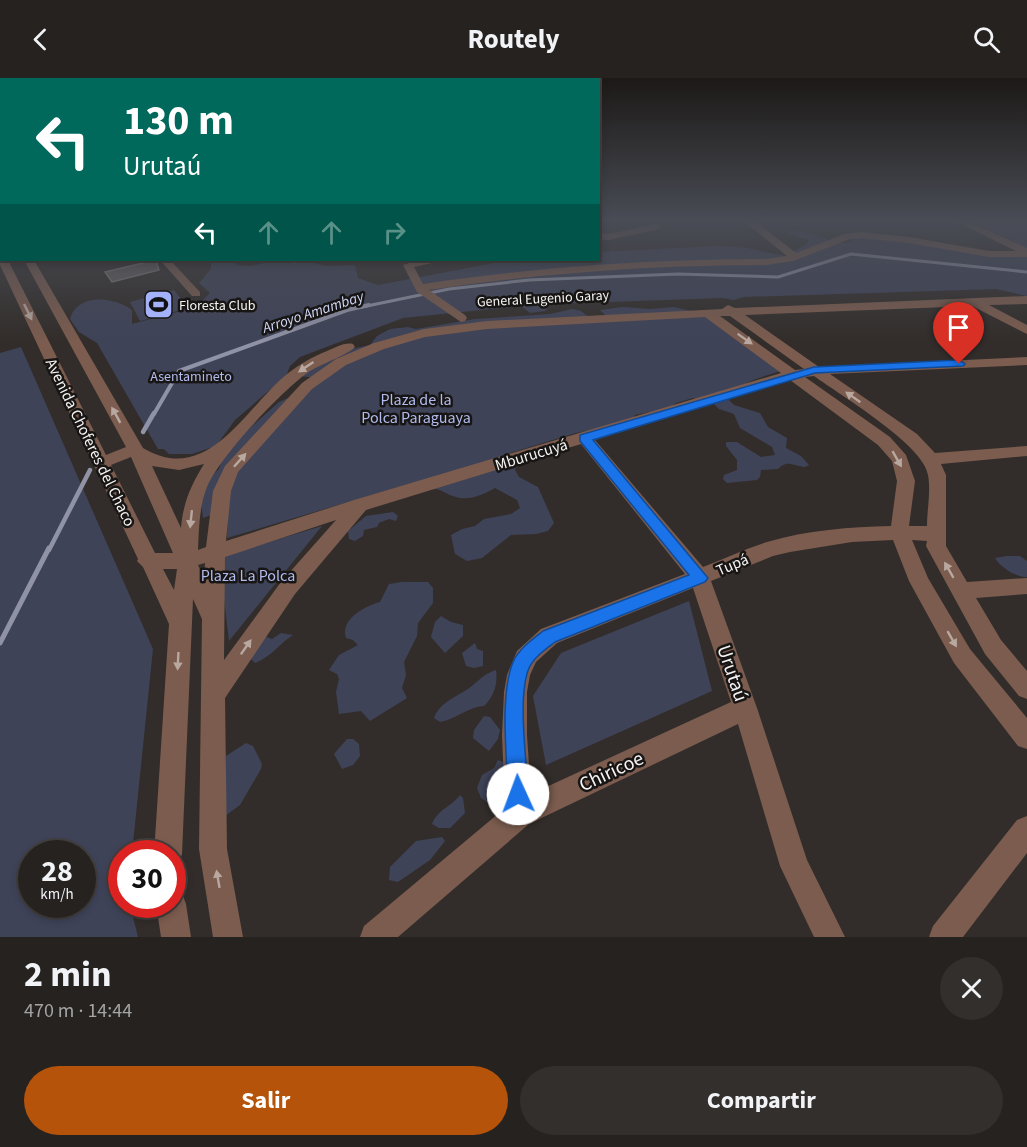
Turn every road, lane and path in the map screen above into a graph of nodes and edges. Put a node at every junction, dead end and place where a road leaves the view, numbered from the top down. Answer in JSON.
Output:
{"nodes":[{"id":1,"x":2,"y":261,"type":"edge"},
{"id":2,"x":166,"y":261,"type":"edge"},
{"id":3,"x":428,"y":261,"type":"edge"},
{"id":4,"x":771,"y":261,"type":"edge"},
{"id":5,"x":33,"y":264,"type":"edge"},
{"id":6,"x":5,"y":277,"type":"edge"},
{"id":7,"x":423,"y":292,"type":"junction"},
{"id":8,"x":196,"y":294,"type":"dead end"},
{"id":9,"x":1027,"y":294,"type":"edge"},
{"id":10,"x":1027,"y":300,"type":"edge"},
{"id":11,"x":974,"y":302,"type":"junction"},
{"id":12,"x":714,"y":309,"type":"junction"},
{"id":13,"x":461,"y":318,"type":"junction"},
{"id":14,"x":1027,"y":330,"type":"edge"},
{"id":15,"x":1027,"y":361,"type":"edge"},
{"id":16,"x":814,"y":370,"type":"junction"},
{"id":17,"x":794,"y":374,"type":"junction"},
{"id":18,"x":585,"y":438,"type":"junction"},
{"id":19,"x":136,"y":451,"type":"junction"},
{"id":20,"x":221,"y":451,"type":"junction"},
{"id":21,"x":1027,"y":451,"type":"edge"},
{"id":22,"x":931,"y":459,"type":"junction"},
{"id":23,"x":102,"y":463,"type":"junction"},
{"id":24,"x":361,"y":505,"type":"junction"},
{"id":25,"x":899,"y":532,"type":"junction"},
{"id":26,"x":935,"y":534,"type":"junction"},
{"id":27,"x":216,"y":544,"type":"junction"},
{"id":28,"x":147,"y":561,"type":"junction"},
{"id":29,"x":188,"y":561,"type":"junction"},
{"id":30,"x":700,"y":578,"type":"junction"},
{"id":31,"x":1027,"y":586,"type":"edge"},
{"id":32,"x":961,"y":591,"type":"junction"},
{"id":33,"x":213,"y":620,"type":"junction"},
{"id":34,"x":180,"y":624,"type":"junction"},
{"id":35,"x":1027,"y":688,"type":"edge"},
{"id":36,"x":213,"y":695,"type":"junction"},
{"id":37,"x":745,"y":708,"type":"junction"},
{"id":38,"x":1027,"y":737,"type":"edge"},
{"id":39,"x":519,"y":814,"type":"junction"},
{"id":40,"x":1027,"y":830,"type":"edge"},
{"id":41,"x":169,"y":840,"type":"edge"},
{"id":42,"x":173,"y":918,"type":"edge"},
{"id":43,"x":176,"y":937,"type":"edge"},
{"id":44,"x":228,"y":937,"type":"edge"},
{"id":45,"x":375,"y":937,"type":"edge"},
{"id":46,"x":830,"y":937,"type":"edge"},
{"id":47,"x":944,"y":937,"type":"edge"}],
"edges":[{"from":1,"to":6,"type":"street","name":"Avenida Choferes del Chaco"},
{"from":2,"to":8,"type":"street"},
{"from":3,"to":7,"type":"street"},
{"from":4,"to":7,"type":"street"},
{"from":5,"to":6,"type":"street"},
{"from":19,"to":5,"type":"street","name":"Avenida Choferes del Chaco","one_way":true},
{"from":6,"to":23,"type":"street","name":"Avenida Choferes del Chaco","one_way":true},
{"from":7,"to":13,"type":"street"},
{"from":9,"to":12,"type":"street","name":"General Eugenio Garay"},
{"from":10,"to":11,"type":"street","name":"General Eugenio Garay"},
{"from":11,"to":12,"type":"street","name":"General Eugenio Garay"},
{"from":11,"to":14,"type":"street"},
{"from":12,"to":13,"type":"street","name":"General Eugenio Garay"},
{"from":12,"to":16,"type":"street"},
{"from":12,"to":17,"type":"street","one_way":true},
{"from":27,"to":12,"type":"street","name":"General Eugenio Garay","one_way":true},
{"from":13,"to":20,"type":"street","name":"General Eugenio Garay","one_way":true},
{"from":15,"to":16,"type":"street","name":"Mburucuyá"},
{"from":16,"to":17,"type":"street","name":"Mburucuyá"},
{"from":22,"to":16,"type":"street","one_way":true},
{"from":17,"to":18,"type":"street","name":"Mburucuyá"},
{"from":17,"to":25,"type":"street","one_way":true},
{"from":18,"to":24,"type":"street","name":"Mburucuyá"},
{"from":18,"to":30,"type":"street","name":"Urutaú"},
{"from":19,"to":20,"type":"street"},
{"from":19,"to":23,"type":"street"},
{"from":19,"to":29,"type":"street","name":"Avenida Choferes del Chaco"},
{"from":20,"to":29,"type":"street","name":"General Eugenio Garay","one_way":true},
{"from":21,"to":22,"type":"street"},
{"from":22,"to":26,"type":"street"},
{"from":23,"to":28,"type":"street","name":"Avenida Choferes del Chaco"},
{"from":24,"to":27,"type":"street","name":"Mburucuyá"},
{"from":36,"to":24,"type":"street","one_way":true},
{"from":25,"to":26,"type":"street","name":"Tupá"},
{"from":25,"to":30,"type":"street","name":"Tupá"},
{"from":25,"to":38,"type":"street","one_way":true},
{"from":32,"to":26,"type":"street","one_way":true},
{"from":27,"to":29,"type":"street","name":"Mburucuyá"},
{"from":27,"to":33,"type":"street","name":"General Eugenio Garay"},
{"from":28,"to":29,"type":"street","name":"Mburucuyá"},
{"from":28,"to":34,"type":"street","name":"Avenida Choferes del Chaco"},
{"from":29,"to":33,"type":"street","name":"Avenida Choferes del Chaco"},
{"from":29,"to":34,"type":"street"},
{"from":30,"to":37,"type":"street","name":"Urutaú"},
{"from":30,"to":39,"type":"street","name":"Tupá"},
{"from":31,"to":32,"type":"street"},
{"from":32,"to":35,"type":"street"},
{"from":33,"to":36,"type":"street","name":"Avenida Choferes del Chaco"},
{"from":34,"to":41,"type":"street","one_way":true},
{"from":44,"to":36,"type":"street","name":"Avenida Choferes del Chaco","one_way":true},
{"from":37,"to":39,"type":"street","name":"Chiricoe"},
{"from":37,"to":46,"type":"street","name":"Urutaú"},
{"from":39,"to":45,"type":"street","name":"Chiricoe"},
{"from":40,"to":47,"type":"street"},
{"from":42,"to":43,"type":"street"}]}
